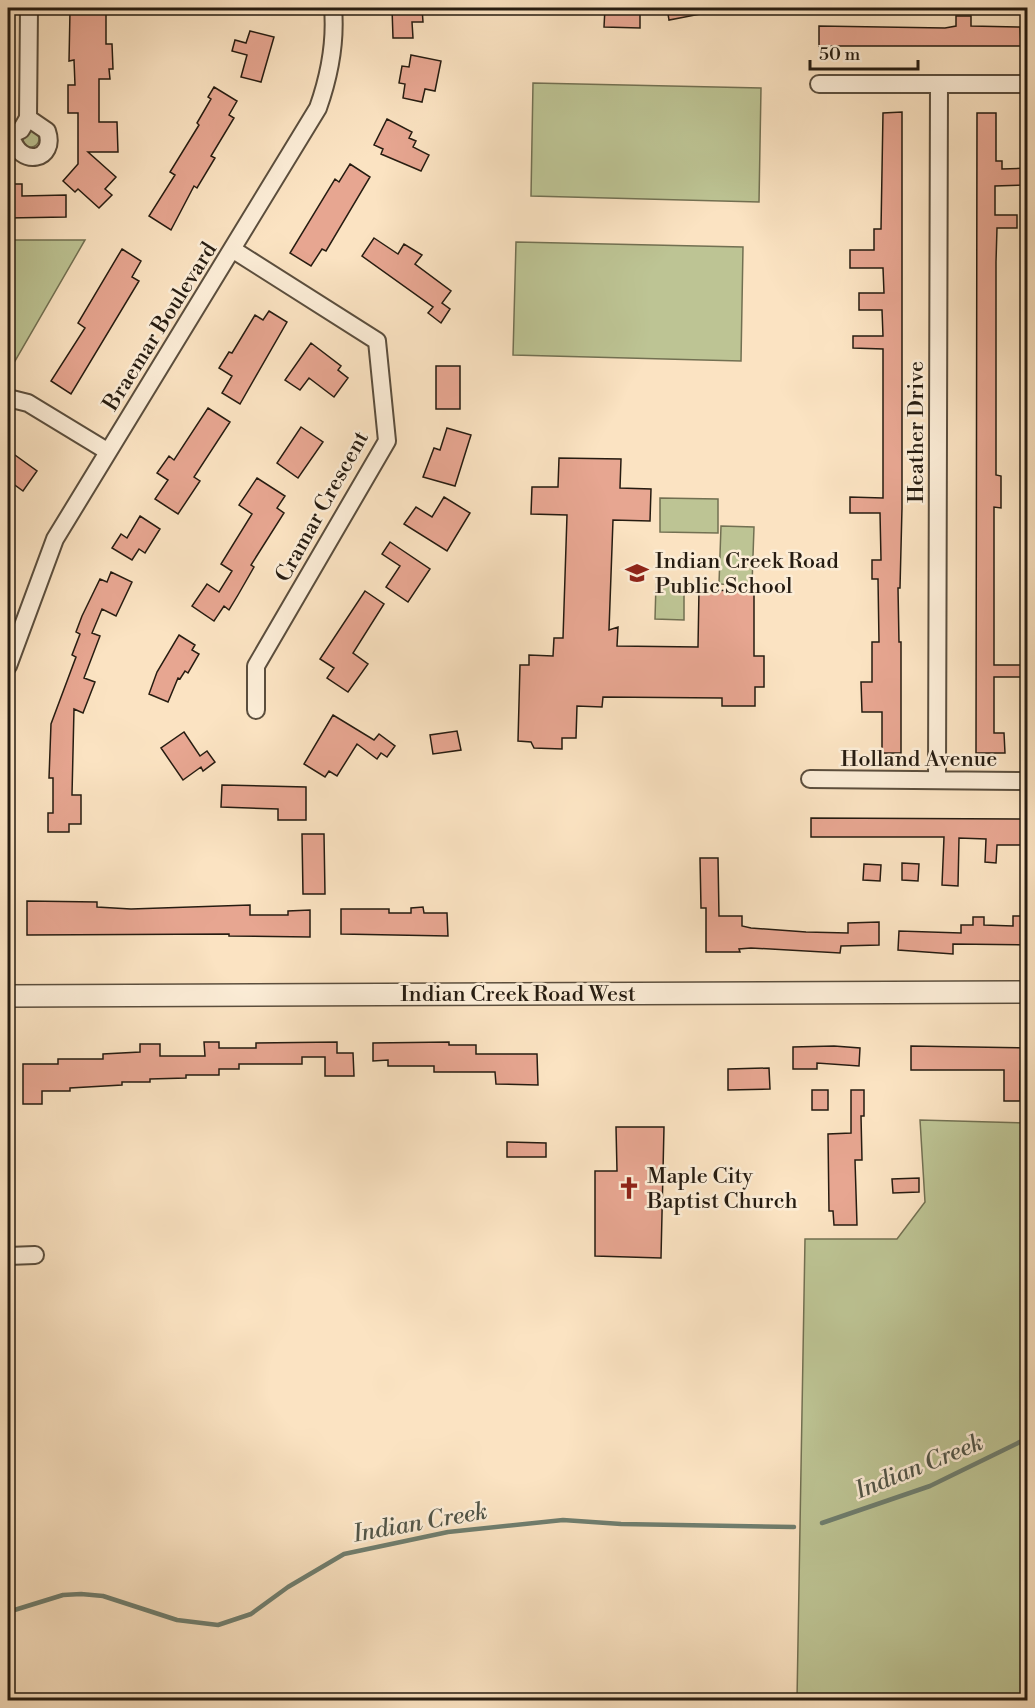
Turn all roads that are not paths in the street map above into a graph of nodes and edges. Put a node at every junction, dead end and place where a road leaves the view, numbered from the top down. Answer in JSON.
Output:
{"nodes":[{"id":1,"x":29,"y":8,"type":"edge"},
{"id":2,"x":333,"y":8,"type":"edge"},
{"id":3,"x":819,"y":84,"type":"dead end"},
{"id":4,"x":939,"y":84,"type":"junction"},
{"id":5,"x":1028,"y":84,"type":"edge"},
{"id":6,"x":28,"y":118,"type":"junction"},
{"id":7,"x":9,"y":136,"type":"edge"},
{"id":8,"x":232,"y":249,"type":"junction"},
{"id":9,"x":8,"y":398,"type":"edge"},
{"id":10,"x":106,"y":451,"type":"junction"},
{"id":11,"x":8,"y":666,"type":"edge"},
{"id":12,"x":256,"y":710,"type":"dead end"},
{"id":13,"x":810,"y":779,"type":"dead end"},
{"id":14,"x":937,"y":780,"type":"junction"},
{"id":15,"x":1028,"y":781,"type":"edge"},
{"id":16,"x":1028,"y":992,"type":"edge"},
{"id":17,"x":8,"y":996,"type":"edge"},
{"id":18,"x":35,"y":1255,"type":"dead end"},
{"id":19,"x":8,"y":1256,"type":"edge"}],
"edges":[{"from":1,"to":6,"type":"street"},
{"from":2,"to":8,"type":"street","name":"Braemar Boulevard"},
{"from":3,"to":4,"type":"street"},
{"from":4,"to":5,"type":"street"},
{"from":4,"to":14,"type":"street","name":"Heather Drive"},
{"from":6,"to":7,"type":"street"},
{"from":6,"to":7,"type":"street"},
{"from":8,"to":10,"type":"street","name":"Braemar Boulevard"},
{"from":8,"to":12,"type":"street","name":"Cramar Crescent"},
{"from":9,"to":10,"type":"street"},
{"from":10,"to":11,"type":"street","name":"Braemar Boulevard"},
{"from":13,"to":14,"type":"street","name":"Holland Avenue"},
{"from":14,"to":15,"type":"street","name":"Holland Avenue"},
{"from":16,"to":17,"type":"street","name":"Indian Creek Road West"},
{"from":18,"to":19,"type":"street"}]}
